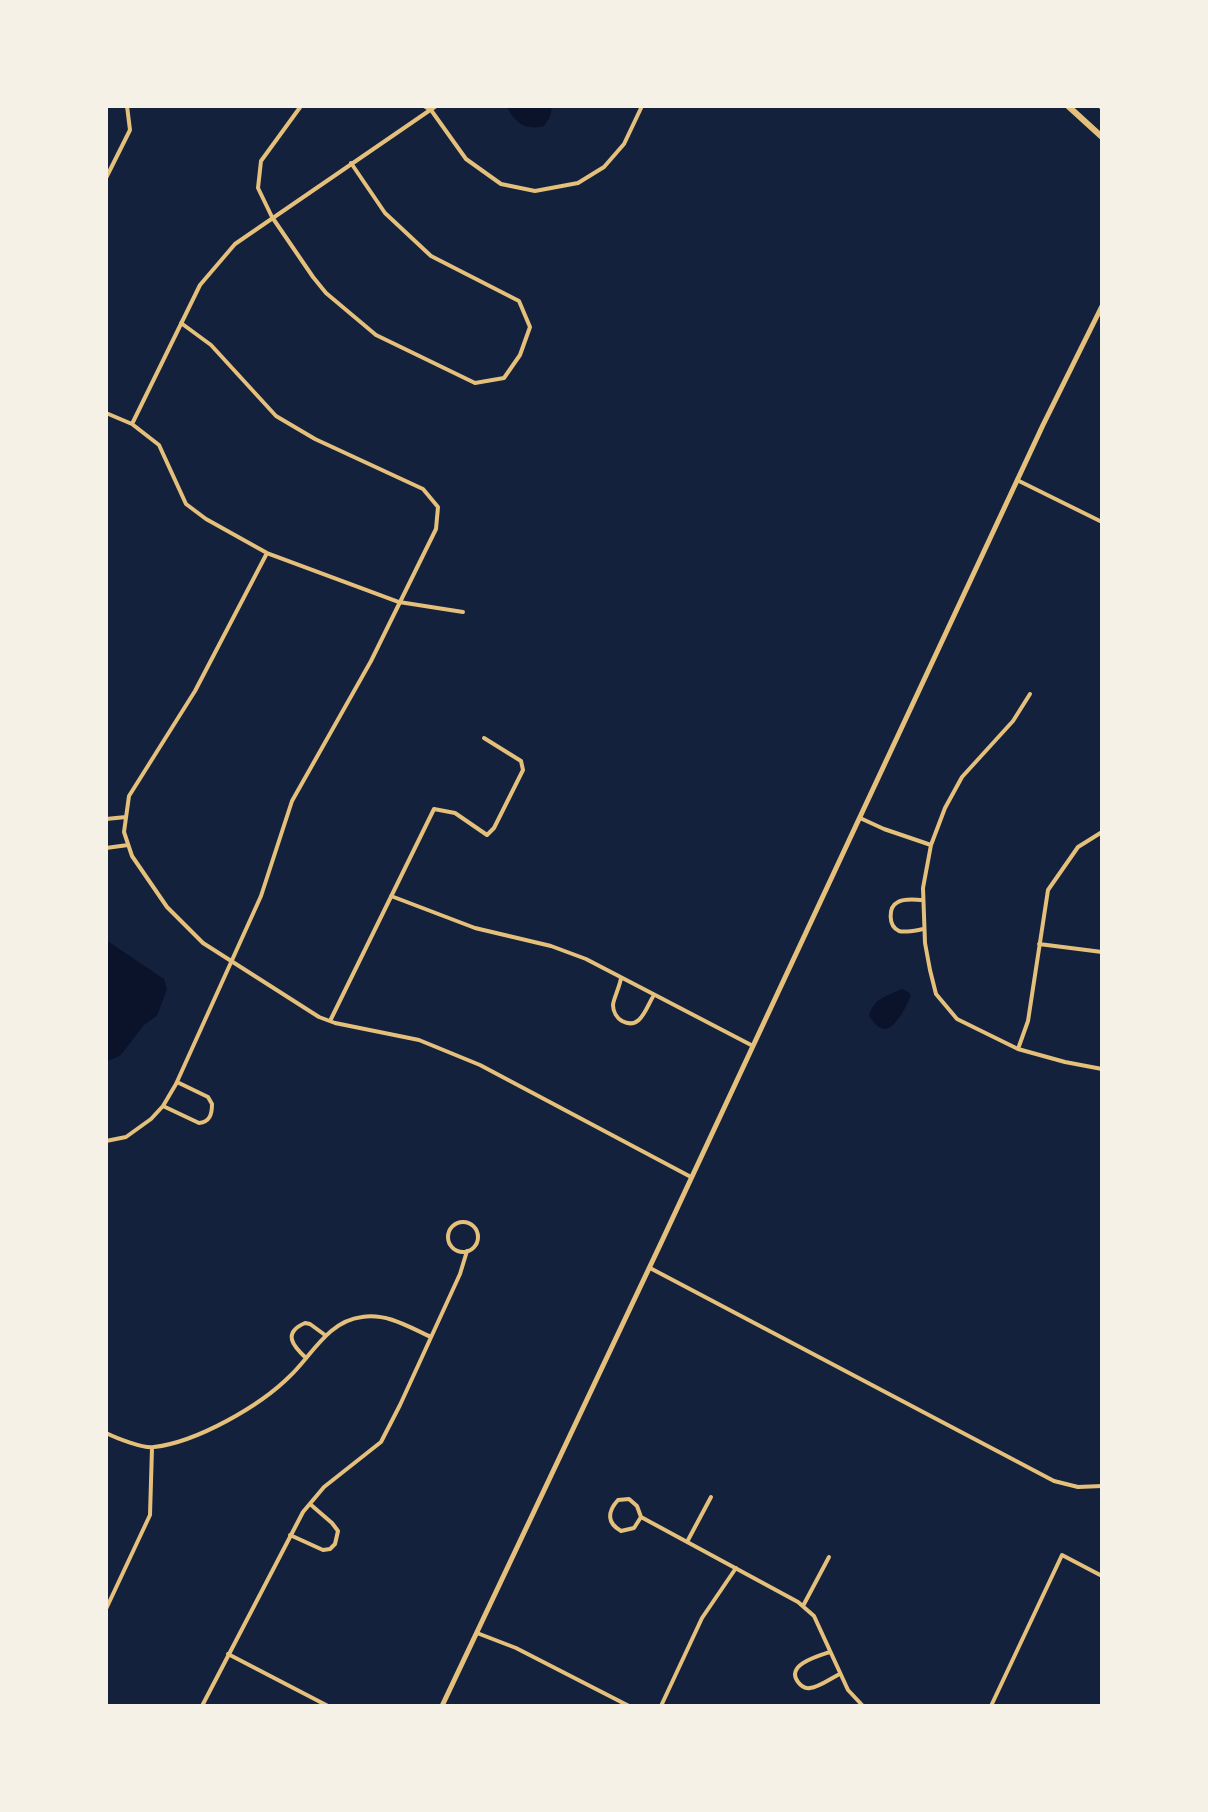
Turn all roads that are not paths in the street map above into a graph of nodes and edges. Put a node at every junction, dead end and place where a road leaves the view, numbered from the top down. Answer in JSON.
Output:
{"nodes":[{"id":1,"x":127,"y":106,"type":"edge"},
{"id":2,"x":301,"y":106,"type":"edge"},
{"id":3,"x":424,"y":106,"type":"edge"},
{"id":4,"x":436,"y":106,"type":"edge"},
{"id":5,"x":642,"y":106,"type":"edge"},
{"id":6,"x":1068,"y":106,"type":"edge"},
{"id":7,"x":431,"y":110,"type":"junction"},
{"id":8,"x":1101,"y":137,"type":"edge"},
{"id":9,"x":351,"y":164,"type":"junction"},
{"id":10,"x":106,"y":178,"type":"edge"},
{"id":11,"x":272,"y":217,"type":"junction"},
{"id":12,"x":1101,"y":306,"type":"edge"},
{"id":13,"x":181,"y":323,"type":"junction"},
{"id":14,"x":106,"y":413,"type":"edge"},
{"id":15,"x":132,"y":423,"type":"junction"},
{"id":16,"x":1017,"y":480,"type":"junction"},
{"id":17,"x":1101,"y":522,"type":"edge"},
{"id":18,"x":267,"y":553,"type":"junction"},
{"id":19,"x":399,"y":602,"type":"junction"},
{"id":20,"x":463,"y":612,"type":"dead end"},
{"id":21,"x":1030,"y":694,"type":"dead end"},
{"id":22,"x":484,"y":738,"type":"dead end"},
{"id":23,"x":126,"y":817,"type":"junction"},
{"id":24,"x":860,"y":818,"type":"junction"},
{"id":25,"x":106,"y":819,"type":"edge"},
{"id":26,"x":1101,"y":832,"type":"edge"},
{"id":27,"x":128,"y":845,"type":"junction"},
{"id":28,"x":931,"y":845,"type":"junction"},
{"id":29,"x":106,"y":848,"type":"edge"},
{"id":30,"x":391,"y":896,"type":"junction"},
{"id":31,"x":923,"y":900,"type":"junction"},
{"id":32,"x":924,"y":929,"type":"junction"},
{"id":33,"x":1039,"y":944,"type":"junction"},
{"id":34,"x":1101,"y":952,"type":"edge"},
{"id":35,"x":232,"y":962,"type":"junction"},
{"id":36,"x":621,"y":978,"type":"junction"},
{"id":37,"x":654,"y":995,"type":"junction"},
{"id":38,"x":330,"y":1021,"type":"junction"},
{"id":39,"x":753,"y":1046,"type":"junction"},
{"id":40,"x":1018,"y":1049,"type":"junction"},
{"id":41,"x":1101,"y":1069,"type":"edge"},
{"id":42,"x":177,"y":1082,"type":"junction"},
{"id":43,"x":164,"y":1106,"type":"junction"},
{"id":44,"x":106,"y":1141,"type":"edge"},
{"id":45,"x":692,"y":1178,"type":"junction"},
{"id":46,"x":467,"y":1251,"type":"junction"},
{"id":47,"x":650,"y":1268,"type":"junction"},
{"id":48,"x":325,"y":1335,"type":"junction"},
{"id":49,"x":431,"y":1337,"type":"junction"},
{"id":50,"x":306,"y":1358,"type":"junction"},
{"id":51,"x":106,"y":1433,"type":"edge"},
{"id":52,"x":152,"y":1448,"type":"junction"},
{"id":53,"x":1101,"y":1486,"type":"edge"},
{"id":54,"x":711,"y":1497,"type":"dead end"},
{"id":55,"x":310,"y":1504,"type":"junction"},
{"id":56,"x":641,"y":1517,"type":"junction"},
{"id":57,"x":290,"y":1535,"type":"junction"},
{"id":58,"x":687,"y":1542,"type":"junction"},
{"id":59,"x":829,"y":1557,"type":"dead end"},
{"id":60,"x":736,"y":1568,"type":"junction"},
{"id":61,"x":1101,"y":1576,"type":"edge"},
{"id":62,"x":803,"y":1606,"type":"junction"},
{"id":63,"x":106,"y":1609,"type":"edge"},
{"id":64,"x":477,"y":1633,"type":"junction"},
{"id":65,"x":830,"y":1652,"type":"junction"},
{"id":66,"x":228,"y":1654,"type":"junction"},
{"id":67,"x":840,"y":1674,"type":"junction"},
{"id":68,"x":202,"y":1706,"type":"edge"},
{"id":69,"x":328,"y":1706,"type":"edge"},
{"id":70,"x":442,"y":1706,"type":"edge"},
{"id":71,"x":629,"y":1706,"type":"edge"},
{"id":72,"x":660,"y":1706,"type":"edge"},
{"id":73,"x":864,"y":1706,"type":"edge"},
{"id":74,"x":991,"y":1706,"type":"edge"}],
"edges":[{"from":1,"to":10,"type":"street"},
{"from":2,"to":11,"type":"street"},
{"from":3,"to":7,"type":"street"},
{"from":4,"to":7,"type":"street"},
{"from":5,"to":7,"type":"street"},
{"from":6,"to":8,"type":"main road"},
{"from":7,"to":9,"type":"street"},
{"from":9,"to":11,"type":"street"},
{"from":9,"to":11,"type":"street"},
{"from":11,"to":13,"type":"street"},
{"from":12,"to":16,"type":"street"},
{"from":13,"to":15,"type":"street"},
{"from":13,"to":19,"type":"street"},
{"from":14,"to":15,"type":"street"},
{"from":15,"to":18,"type":"street"},
{"from":16,"to":17,"type":"street"},
{"from":16,"to":24,"type":"street"},
{"from":18,"to":19,"type":"street"},
{"from":18,"to":23,"type":"street"},
{"from":19,"to":20,"type":"street"},
{"from":19,"to":35,"type":"street"},
{"from":21,"to":28,"type":"street"},
{"from":22,"to":30,"type":"street"},
{"from":23,"to":25,"type":"street"},
{"from":23,"to":27,"type":"street"},
{"from":24,"to":28,"type":"street"},
{"from":24,"to":39,"type":"street"},
{"from":26,"to":33,"type":"street"},
{"from":27,"to":29,"type":"street"},
{"from":27,"to":35,"type":"street"},
{"from":28,"to":31,"type":"street"},
{"from":30,"to":36,"type":"street"},
{"from":30,"to":38,"type":"street"},
{"from":31,"to":32,"type":"street"},
{"from":31,"to":32,"type":"street"},
{"from":32,"to":40,"type":"street"},
{"from":33,"to":34,"type":"street"},
{"from":33,"to":40,"type":"street"},
{"from":35,"to":38,"type":"street"},
{"from":35,"to":42,"type":"street"},
{"from":36,"to":37,"type":"street"},
{"from":36,"to":37,"type":"street"},
{"from":37,"to":39,"type":"street"},
{"from":38,"to":45,"type":"street"},
{"from":39,"to":45,"type":"street"},
{"from":40,"to":41,"type":"street"},
{"from":42,"to":43,"type":"street"},
{"from":42,"to":43,"type":"street"},
{"from":43,"to":44,"type":"street"},
{"from":45,"to":47,"type":"street"},
{"from":46,"to":46,"type":"street"},
{"from":46,"to":49,"type":"street"},
{"from":47,"to":53,"type":"street"},
{"from":47,"to":64,"type":"street"},
{"from":48,"to":49,"type":"street"},
{"from":48,"to":50,"type":"street"},
{"from":48,"to":50,"type":"street"},
{"from":49,"to":55,"type":"street"},
{"from":50,"to":52,"type":"street"},
{"from":51,"to":52,"type":"street"},
{"from":52,"to":63,"type":"street"},
{"from":54,"to":58,"type":"street"},
{"from":55,"to":57,"type":"street"},
{"from":55,"to":57,"type":"street"},
{"from":56,"to":56,"type":"street"},
{"from":56,"to":58,"type":"street"},
{"from":57,"to":66,"type":"street"},
{"from":58,"to":60,"type":"street"},
{"from":59,"to":62,"type":"street"},
{"from":60,"to":62,"type":"street"},
{"from":60,"to":72,"type":"street"},
{"from":61,"to":74,"type":"street"},
{"from":62,"to":65,"type":"street"},
{"from":64,"to":70,"type":"street"},
{"from":64,"to":71,"type":"street"},
{"from":65,"to":67,"type":"street"},
{"from":65,"to":67,"type":"street"},
{"from":66,"to":68,"type":"street"},
{"from":66,"to":69,"type":"street"},
{"from":67,"to":73,"type":"street"}]}
